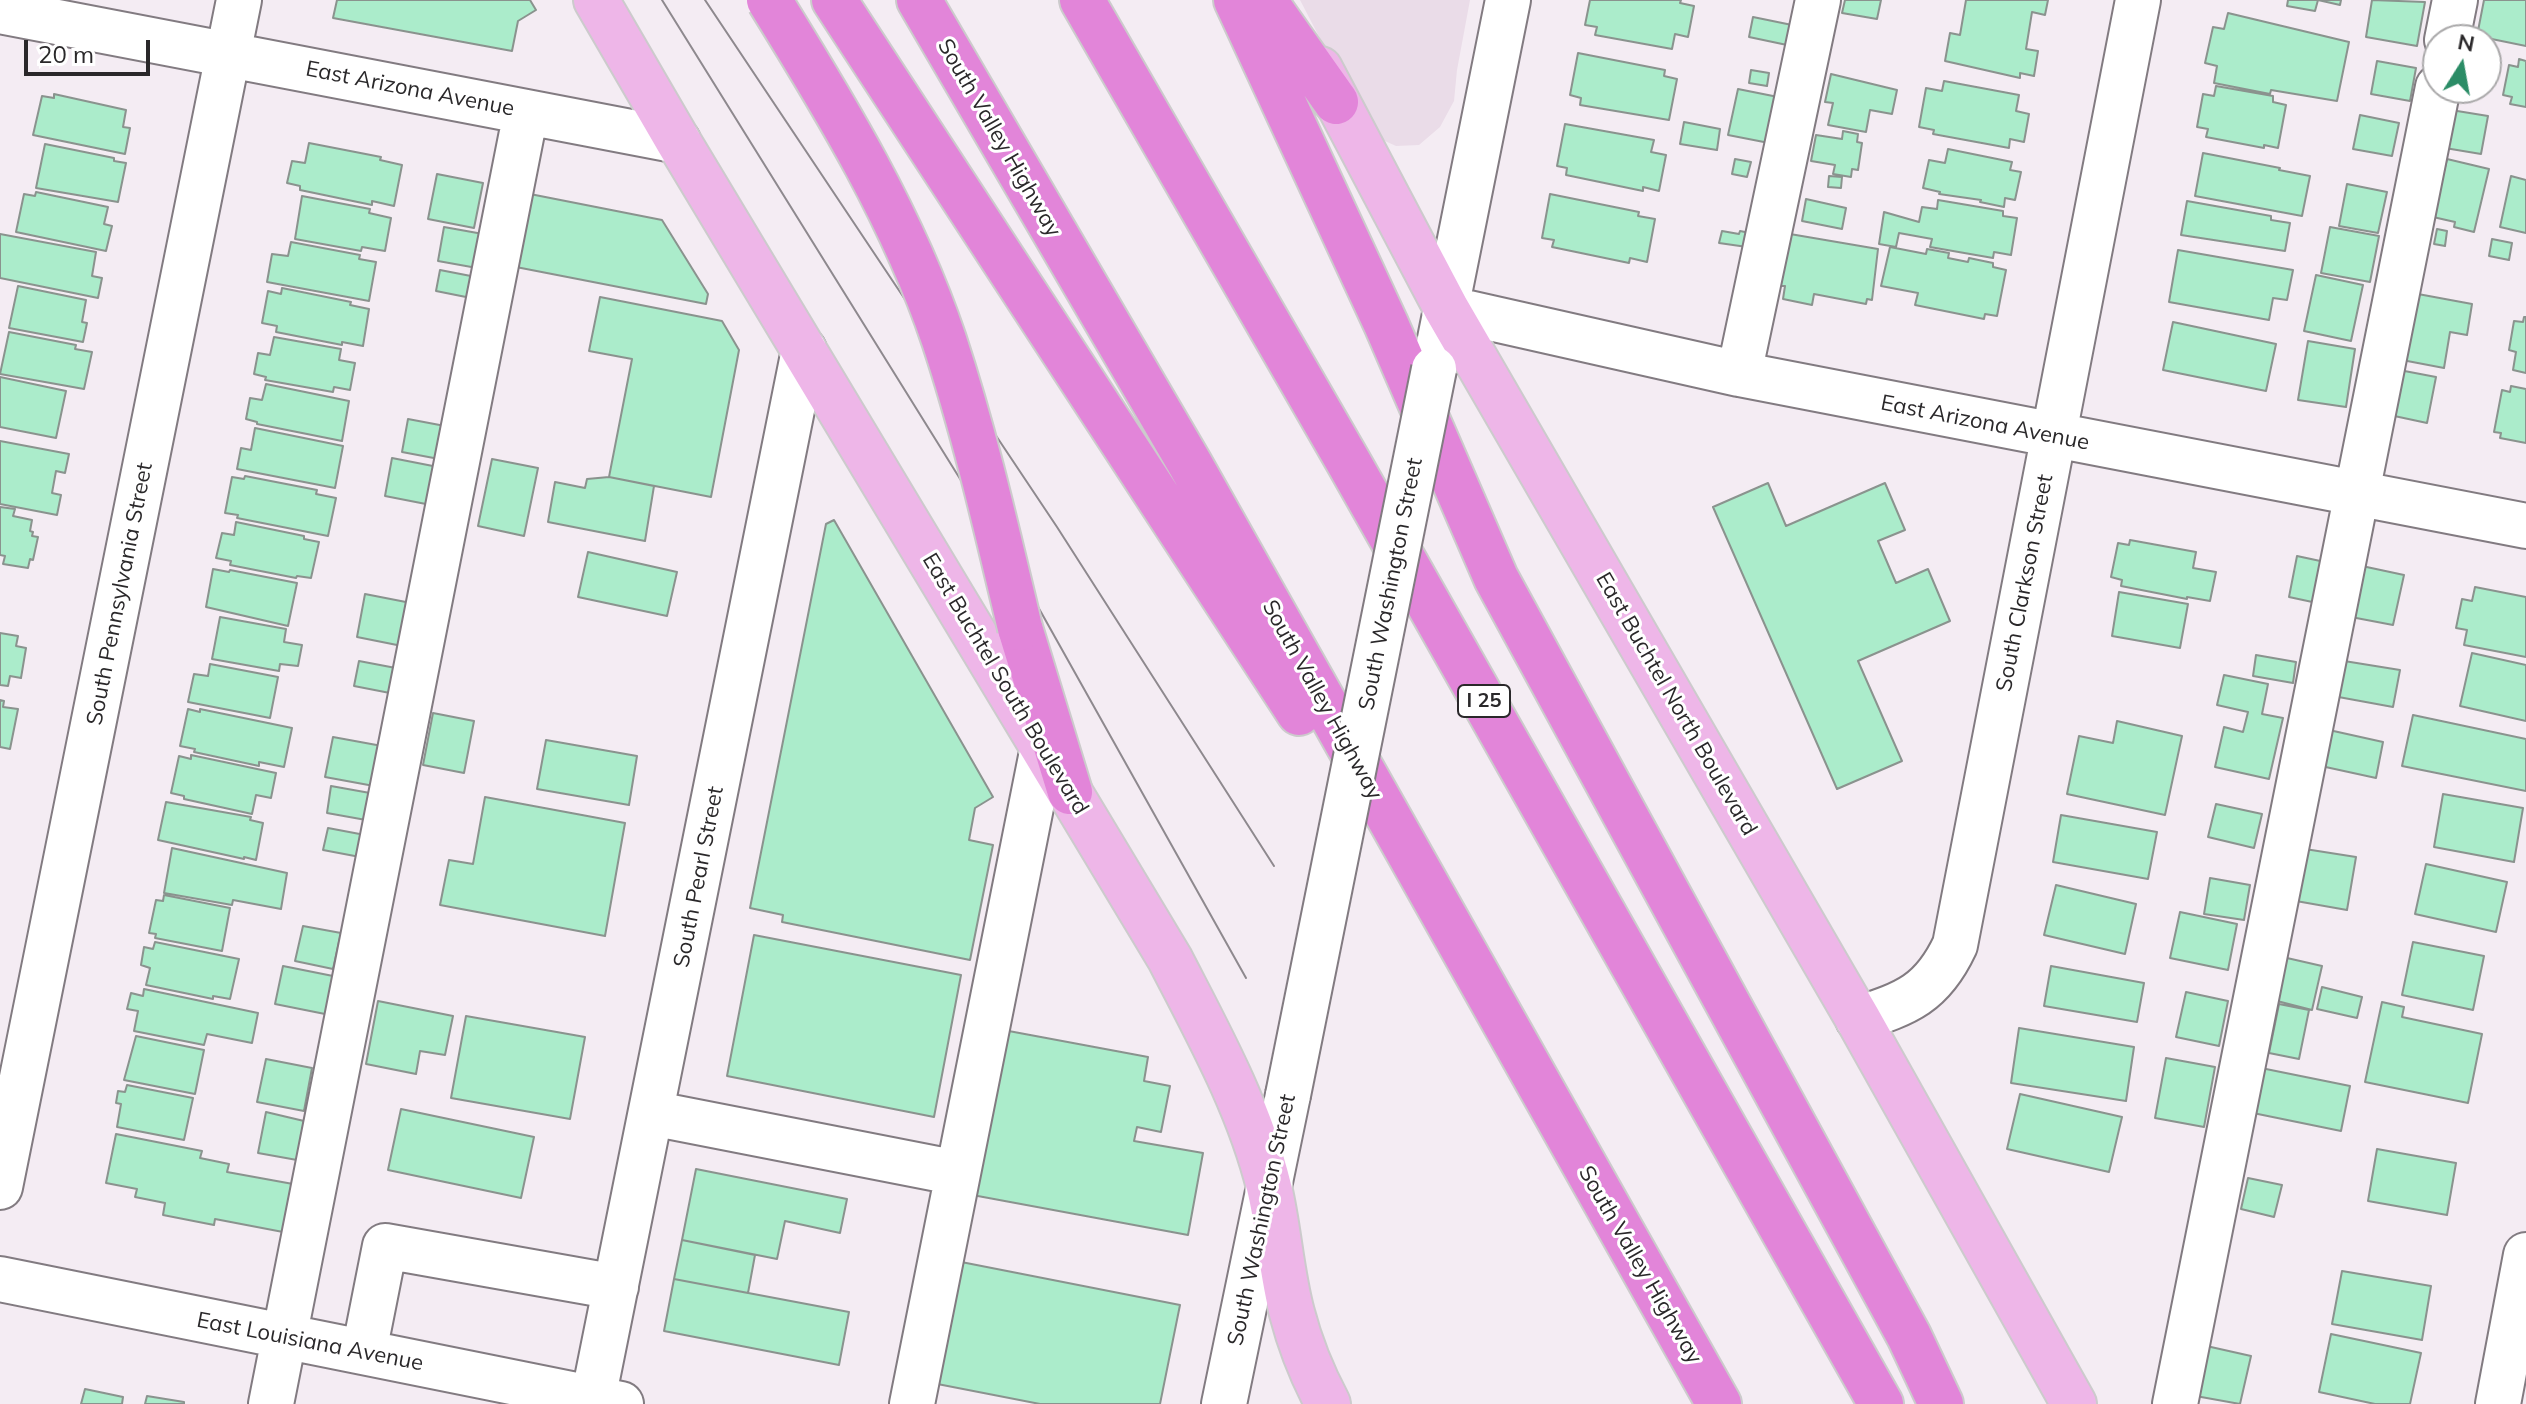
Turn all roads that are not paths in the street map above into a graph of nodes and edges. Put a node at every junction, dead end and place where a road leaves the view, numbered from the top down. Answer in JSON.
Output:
{"nodes":[{"id":1,"x":239,"y":0,"type":"edge"},
{"id":2,"x":596,"y":0,"type":"edge"},
{"id":3,"x":769,"y":0,"type":"edge"},
{"id":4,"x":834,"y":0,"type":"edge"},
{"id":5,"x":919,"y":0,"type":"edge"},
{"id":6,"x":1082,"y":0,"type":"edge"},
{"id":7,"x":1236,"y":0,"type":"edge"},
{"id":8,"x":1508,"y":0,"type":"edge"},
{"id":9,"x":1818,"y":0,"type":"edge"},
{"id":10,"x":2138,"y":0,"type":"edge"},
{"id":11,"x":2455,"y":0,"type":"edge"},
{"id":12,"x":1277,"y":8,"type":"edge"},
{"id":13,"x":0,"y":11,"type":"edge"},
{"id":14,"x":2450,"y":24,"type":"edge"},
{"id":15,"x":228,"y":55,"type":"junction"},
{"id":16,"x":1336,"y":102,"type":"joint"},
{"id":17,"x":2435,"y":104,"type":"edge"},
{"id":18,"x":526,"y":112,"type":"junction"},
{"id":19,"x":678,"y":141,"type":"junction"},
{"id":20,"x":1446,"y":308,"type":"junction"},
{"id":21,"x":804,"y":350,"type":"junction"},
{"id":22,"x":1739,"y":374,"type":"junction"},
{"id":23,"x":2053,"y":436,"type":"junction"},
{"id":24,"x":2356,"y":493,"type":"junction"},
{"id":25,"x":2526,"y":526,"type":"edge"},
{"id":26,"x":1043,"y":747,"type":"junction"},
{"id":27,"x":1070,"y":792,"type":"junction"},
{"id":28,"x":1858,"y":1019,"type":"junction"},
{"id":29,"x":1506,"y":1030,"type":"junction"},
{"id":30,"x":651,"y":1113,"type":"junction"},
{"id":31,"x":958,"y":1173,"type":"junction"},
{"id":32,"x":0,"y":1187,"type":"edge"},
{"id":33,"x":1269,"y":1187,"type":"junction"},
{"id":34,"x":2526,"y":1255,"type":"edge"},
{"id":35,"x":0,"y":1279,"type":"edge"},
{"id":36,"x":616,"y":1287,"type":"junction"},
{"id":37,"x":284,"y":1337,"type":"junction"},
{"id":38,"x":364,"y":1352,"type":"junction"},
{"id":39,"x":602,"y":1402,"type":"edge"},
{"id":40,"x":271,"y":1404,"type":"edge"},
{"id":41,"x":912,"y":1404,"type":"edge"},
{"id":42,"x":1224,"y":1404,"type":"edge"},
{"id":43,"x":1328,"y":1404,"type":"edge"},
{"id":44,"x":1719,"y":1404,"type":"edge"},
{"id":45,"x":1881,"y":1404,"type":"edge"},
{"id":46,"x":1941,"y":1404,"type":"edge"},
{"id":47,"x":2074,"y":1404,"type":"edge"},
{"id":48,"x":2175,"y":1404,"type":"edge"},
{"id":49,"x":2498,"y":1404,"type":"edge"}],
"edges":[{"from":1,"to":15,"type":"street","name":"South Pennsylvania Street"},
{"from":2,"to":19,"type":"main road","name":"East Buchtel South Boulevard"},
{"from":3,"to":27,"type":"highway","bridge":true},
{"from":4,"to":29,"type":"highway"},
{"from":5,"to":29,"type":"highway","name":"South Valley Highway"},
{"from":6,"to":45,"type":"highway","number":"I 25"},
{"from":7,"to":46,"type":"highway"},
{"from":8,"to":20,"type":"street","name":"South Washington Street"},
{"from":9,"to":22,"type":"street"},
{"from":10,"to":23,"type":"street","name":"South Clarkson Street"},
{"from":11,"to":14,"type":"street"},
{"from":12,"to":16,"type":"highway"},
{"from":13,"to":15,"type":"street","name":"East Arizona Avenue"},
{"from":15,"to":18,"type":"street","name":"East Arizona Avenue"},
{"from":15,"to":32,"type":"street","name":"South Pennsylvania Street"},
{"from":16,"to":20,"type":"main road","name":"East Buchtel North Boulevard"},
{"from":17,"to":24,"type":"street"},
{"from":18,"to":19,"type":"street","name":"East Arizona Avenue"},
{"from":18,"to":37,"type":"street"},
{"from":19,"to":21,"type":"main road","name":"East Buchtel South Boulevard"},
{"from":20,"to":22,"type":"street","name":"East Arizona Avenue"},
{"from":20,"to":28,"type":"main road","name":"East Buchtel North Boulevard"},
{"from":20,"to":33,"type":"street","name":"South Washington Street","bridge":true},
{"from":21,"to":26,"type":"main road","name":"East Buchtel South Boulevard"},
{"from":21,"to":30,"type":"street","name":"South Pearl Street"},
{"from":22,"to":23,"type":"street","name":"East Arizona Avenue"},
{"from":23,"to":24,"type":"street","name":"East Arizona Avenue"},
{"from":23,"to":28,"type":"street","name":"South Clarkson Street"},
{"from":24,"to":25,"type":"street","name":"East Arizona Avenue"},
{"from":24,"to":48,"type":"street"},
{"from":26,"to":27,"type":"main road","name":"East Buchtel South Boulevard"},
{"from":26,"to":31,"type":"street"},
{"from":27,"to":33,"type":"main road","name":"East Buchtel South Boulevard"},
{"from":28,"to":47,"type":"main road","name":"East Buchtel North Boulevard"},
{"from":29,"to":44,"type":"highway","name":"South Valley Highway"},
{"from":30,"to":31,"type":"street"},
{"from":30,"to":36,"type":"street","name":"South Pearl Street"},
{"from":31,"to":41,"type":"street"},
{"from":33,"to":42,"type":"street","name":"South Washington Street"},
{"from":33,"to":43,"type":"main road","name":"East Buchtel South Boulevard"},
{"from":34,"to":49,"type":"street"},
{"from":35,"to":37,"type":"street","name":"East Louisiana Avenue"},
{"from":36,"to":38,"type":"street"},
{"from":36,"to":39,"type":"street","name":"South Pearl Street"},
{"from":37,"to":38,"type":"street","name":"East Louisiana Avenue"},
{"from":37,"to":40,"type":"street"},
{"from":38,"to":39,"type":"street","name":"East Louisiana Avenue"}]}
